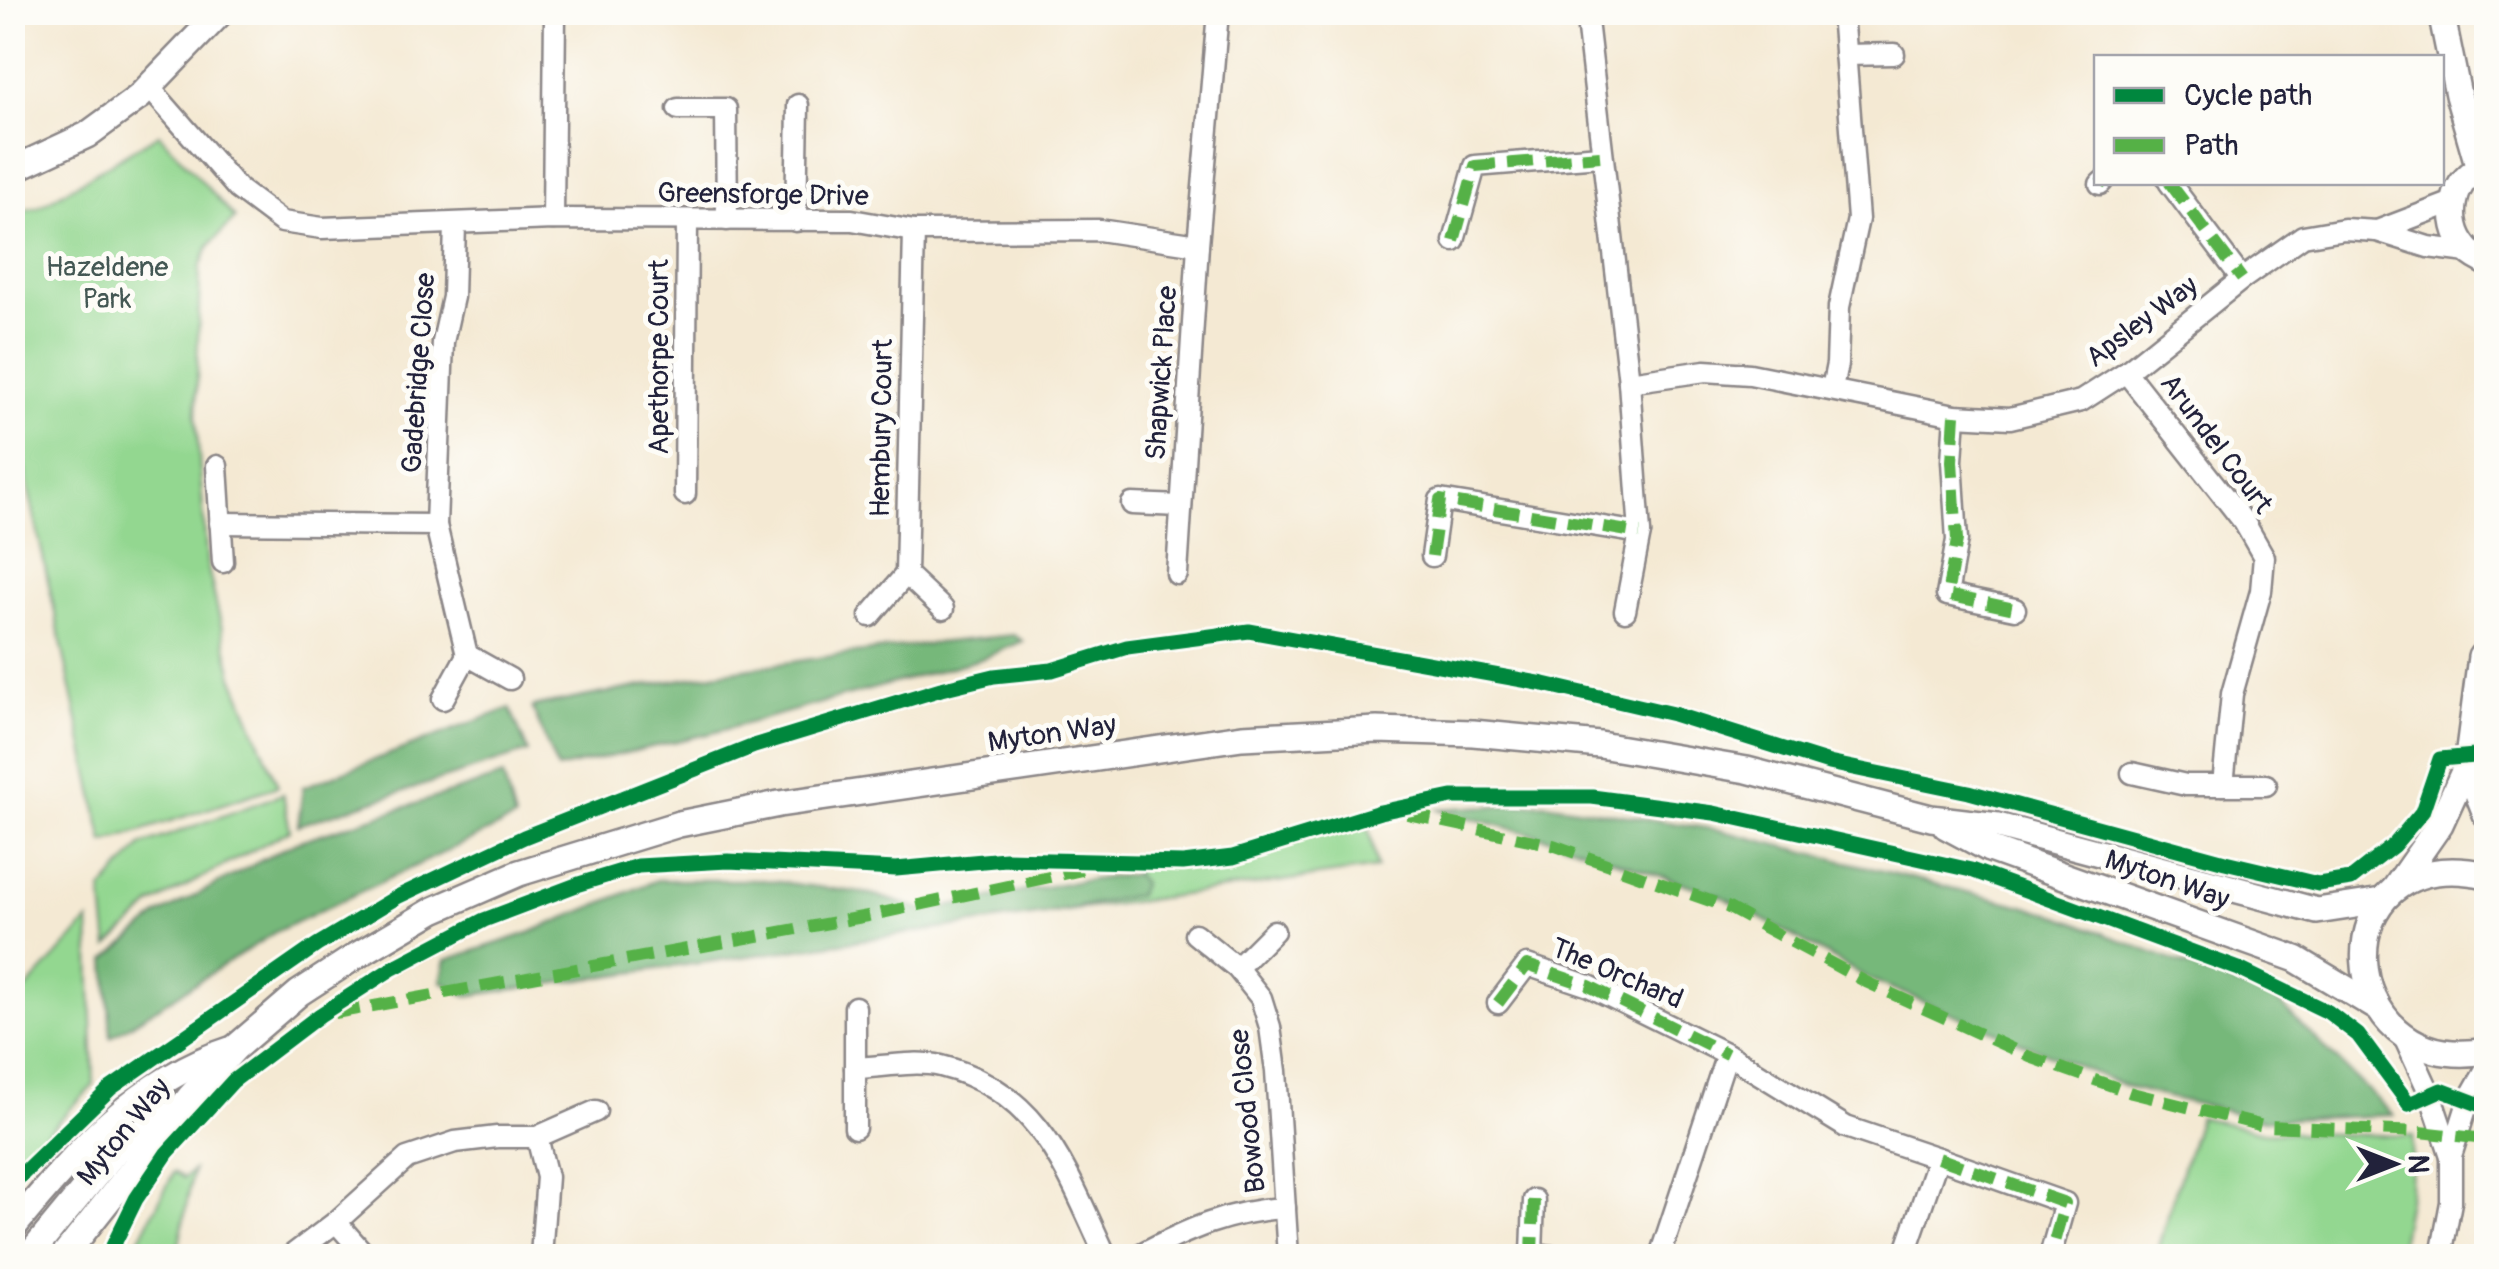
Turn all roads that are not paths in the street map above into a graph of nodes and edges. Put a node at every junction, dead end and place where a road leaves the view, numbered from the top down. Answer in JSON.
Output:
{"nodes":[{"id":1,"x":221,"y":12,"type":"edge"},
{"id":2,"x":555,"y":12,"type":"edge"},
{"id":3,"x":1218,"y":12,"type":"edge"},
{"id":4,"x":1586,"y":12,"type":"edge"},
{"id":5,"x":1842,"y":12,"type":"edge"},
{"id":6,"x":2441,"y":12,"type":"edge"},
{"id":7,"x":1845,"y":54,"type":"junction"},
{"id":8,"x":1894,"y":54,"type":"dead end"},
{"id":9,"x":149,"y":87,"type":"junction"},
{"id":10,"x":798,"y":105,"type":"dead end"},
{"id":11,"x":678,"y":109,"type":"dead end"},
{"id":12,"x":1600,"y":156,"type":"junction"},
{"id":13,"x":2483,"y":167,"type":"edge"},
{"id":14,"x":12,"y":170,"type":"edge"},
{"id":15,"x":2171,"y":185,"type":"edge"},
{"id":16,"x":2453,"y":202,"type":"junction"},
{"id":17,"x":553,"y":218,"type":"junction"},
{"id":18,"x":728,"y":220,"type":"junction"},
{"id":19,"x":687,"y":221,"type":"junction"},
{"id":20,"x":796,"y":221,"type":"junction"},
{"id":21,"x":455,"y":224,"type":"junction"},
{"id":22,"x":914,"y":231,"type":"junction"},
{"id":23,"x":2377,"y":231,"type":"junction"},
{"id":24,"x":1454,"y":241,"type":"dead end"},
{"id":25,"x":1198,"y":245,"type":"junction"},
{"id":26,"x":2477,"y":257,"type":"edge"},
{"id":27,"x":2242,"y":279,"type":"junction"},
{"id":28,"x":2126,"y":372,"type":"junction"},
{"id":29,"x":1629,"y":382,"type":"junction"},
{"id":30,"x":1832,"y":389,"type":"junction"},
{"id":31,"x":1954,"y":415,"type":"junction"},
{"id":32,"x":217,"y":466,"type":"dead end"},
{"id":33,"x":685,"y":494,"type":"dead end"},
{"id":34,"x":1132,"y":504,"type":"dead end"},
{"id":35,"x":1182,"y":506,"type":"junction"},
{"id":36,"x":220,"y":523,"type":"junction"},
{"id":37,"x":436,"y":525,"type":"junction"},
{"id":38,"x":1640,"y":533,"type":"junction"},
{"id":39,"x":1432,"y":556,"type":"dead end"},
{"id":40,"x":223,"y":562,"type":"dead end"},
{"id":41,"x":906,"y":574,"type":"junction"},
{"id":42,"x":1177,"y":574,"type":"dead end"},
{"id":43,"x":2015,"y":609,"type":"dead end"},
{"id":44,"x":943,"y":610,"type":"dead end"},
{"id":45,"x":1625,"y":611,"type":"dead end"},
{"id":46,"x":870,"y":616,"type":"dead end"},
{"id":47,"x":2486,"y":651,"type":"edge"},
{"id":48,"x":467,"y":655,"type":"junction"},
{"id":49,"x":510,"y":680,"type":"dead end"},
{"id":50,"x":443,"y":699,"type":"dead end"},
{"id":51,"x":2467,"y":766,"type":"junction"},
{"id":52,"x":2132,"y":773,"type":"dead end"},
{"id":53,"x":2223,"y":785,"type":"junction"},
{"id":54,"x":2266,"y":785,"type":"dead end"},
{"id":55,"x":2486,"y":814,"type":"edge"},
{"id":56,"x":1931,"y":818,"type":"junction"},
{"id":57,"x":2486,"y":875,"type":"edge"},
{"id":58,"x":2389,"y":894,"type":"junction"},
{"id":59,"x":1274,"y":930,"type":"dead end"},
{"id":60,"x":1195,"y":934,"type":"dead end"},
{"id":61,"x":1237,"y":968,"type":"junction"},
{"id":62,"x":1498,"y":1003,"type":"dead end"},
{"id":63,"x":856,"y":1007,"type":"dead end"},
{"id":64,"x":2378,"y":1008,"type":"junction"},
{"id":65,"x":2403,"y":1036,"type":"junction"},
{"id":66,"x":234,"y":1048,"type":"junction"},
{"id":67,"x":2486,"y":1051,"type":"edge"},
{"id":68,"x":1727,"y":1054,"type":"junction"},
{"id":69,"x":856,"y":1068,"type":"junction"},
{"id":70,"x":2486,"y":1069,"type":"edge"},
{"id":71,"x":190,"y":1097,"type":"junction"},
{"id":72,"x":596,"y":1111,"type":"dead end"},
{"id":73,"x":856,"y":1128,"type":"dead end"},
{"id":74,"x":537,"y":1137,"type":"junction"},
{"id":75,"x":2451,"y":1156,"type":"junction"},
{"id":76,"x":1938,"y":1158,"type":"junction"},
{"id":77,"x":123,"y":1181,"type":"junction"},
{"id":78,"x":1534,"y":1200,"type":"dead end"},
{"id":79,"x":1285,"y":1208,"type":"junction"},
{"id":80,"x":336,"y":1222,"type":"junction"},
{"id":81,"x":12,"y":1229,"type":"edge"},
{"id":82,"x":1539,"y":1255,"type":"edge"},
{"id":83,"x":29,"y":1256,"type":"edge"},
{"id":84,"x":64,"y":1256,"type":"edge"},
{"id":85,"x":87,"y":1256,"type":"edge"},
{"id":86,"x":290,"y":1256,"type":"edge"},
{"id":87,"x":366,"y":1256,"type":"edge"},
{"id":88,"x":542,"y":1256,"type":"edge"},
{"id":89,"x":1106,"y":1256,"type":"edge"},
{"id":90,"x":1136,"y":1256,"type":"edge"},
{"id":91,"x":1288,"y":1256,"type":"edge"},
{"id":92,"x":1660,"y":1256,"type":"edge"},
{"id":93,"x":1904,"y":1256,"type":"edge"},
{"id":94,"x":2050,"y":1256,"type":"edge"},
{"id":95,"x":2441,"y":1256,"type":"edge"}],
"edges":[{"from":1,"to":9,"type":"street"},
{"from":2,"to":17,"type":"street"},
{"from":3,"to":25,"type":"street"},
{"from":4,"to":12,"type":"street"},
{"from":5,"to":7,"type":"street"},
{"from":6,"to":13,"type":"street"},
{"from":7,"to":8,"type":"street"},
{"from":7,"to":30,"type":"street"},
{"from":9,"to":14,"type":"street"},
{"from":9,"to":21,"type":"street","name":"Greensforge Drive"},
{"from":10,"to":20,"type":"street"},
{"from":11,"to":18,"type":"street"},
{"from":12,"to":24,"type":"street"},
{"from":12,"to":29,"type":"street"},
{"from":13,"to":16,"type":"street"},
{"from":15,"to":27,"type":"street","name":"Apsley Way"},
{"from":16,"to":23,"type":"street","name":"Apsley Way"},
{"from":16,"to":26,"type":"street"},
{"from":17,"to":19,"type":"street","name":"Greensforge Drive"},
{"from":17,"to":21,"type":"street","name":"Greensforge Drive"},
{"from":18,"to":19,"type":"street","name":"Greensforge Drive"},
{"from":18,"to":20,"type":"street","name":"Greensforge Drive"},
{"from":19,"to":33,"type":"street","name":"Apethorpe Court"},
{"from":20,"to":22,"type":"street","name":"Greensforge Drive"},
{"from":21,"to":37,"type":"street","name":"Gadebridge Close"},
{"from":22,"to":25,"type":"street","name":"Greensforge Drive"},
{"from":22,"to":41,"type":"street","name":"Hembury Court"},
{"from":23,"to":26,"type":"street","name":"Apsley Way"},
{"from":23,"to":27,"type":"street","name":"Apsley Way"},
{"from":25,"to":35,"type":"street","name":"Shapwick Place"},
{"from":27,"to":28,"type":"street","name":"Apsley Way"},
{"from":28,"to":31,"type":"street","name":"Apsley Way"},
{"from":28,"to":53,"type":"street","name":"Arundel Court"},
{"from":29,"to":30,"type":"street","name":"Apsley Way"},
{"from":29,"to":38,"type":"street"},
{"from":30,"to":31,"type":"street","name":"Apsley Way"},
{"from":31,"to":43,"type":"street"},
{"from":32,"to":36,"type":"street"},
{"from":34,"to":35,"type":"street"},
{"from":35,"to":42,"type":"street","name":"Shapwick Place"},
{"from":36,"to":37,"type":"street"},
{"from":36,"to":40,"type":"street"},
{"from":37,"to":48,"type":"street","name":"Gadebridge Close"},
{"from":38,"to":39,"type":"street"},
{"from":38,"to":45,"type":"street"},
{"from":41,"to":44,"type":"street"},
{"from":41,"to":46,"type":"street"},
{"from":47,"to":51,"type":"street"},
{"from":48,"to":49,"type":"street"},
{"from":48,"to":50,"type":"street"},
{"from":51,"to":55,"type":"street"},
{"from":51,"to":58,"type":"street"},
{"from":52,"to":53,"type":"street"},
{"from":53,"to":54,"type":"street"},
{"from":56,"to":58,"type":"street","name":"Myton Way"},
{"from":56,"to":64,"type":"street","name":"Myton Way"},
{"from":56,"to":66,"type":"street","name":"Myton Way"},
{"from":57,"to":58,"type":"street","name":"Myton Way"},
{"from":58,"to":64,"type":"street"},
{"from":59,"to":61,"type":"street"},
{"from":60,"to":61,"type":"street","name":"Bowood Close"},
{"from":61,"to":79,"type":"street","name":"Bowood Close"},
{"from":62,"to":68,"type":"street","name":"The Orchard"},
{"from":63,"to":69,"type":"street"},
{"from":64,"to":65,"type":"street"},
{"from":65,"to":67,"type":"street"},
{"from":65,"to":75,"type":"street"},
{"from":66,"to":71,"type":"street","name":"Myton Way"},
{"from":66,"to":81,"type":"street","name":"Myton Way"},
{"from":68,"to":76,"type":"street","name":"The Orchard"},
{"from":68,"to":92,"type":"street"},
{"from":69,"to":73,"type":"street"},
{"from":69,"to":89,"type":"street"},
{"from":70,"to":75,"type":"street"},
{"from":71,"to":77,"type":"street","name":"Myton Way"},
{"from":71,"to":83,"type":"street"},
{"from":72,"to":74,"type":"street"},
{"from":74,"to":80,"type":"street"},
{"from":74,"to":88,"type":"street"},
{"from":75,"to":95,"type":"street"},
{"from":76,"to":93,"type":"street"},
{"from":76,"to":94,"type":"street","name":"The Orchard"},
{"from":77,"to":84,"type":"street","name":"Myton Way"},
{"from":77,"to":85,"type":"street"},
{"from":78,"to":82,"type":"street"},
{"from":79,"to":90,"type":"street"},
{"from":79,"to":91,"type":"street","name":"Bowood Close"},
{"from":80,"to":86,"type":"street"},
{"from":80,"to":87,"type":"street"}]}
